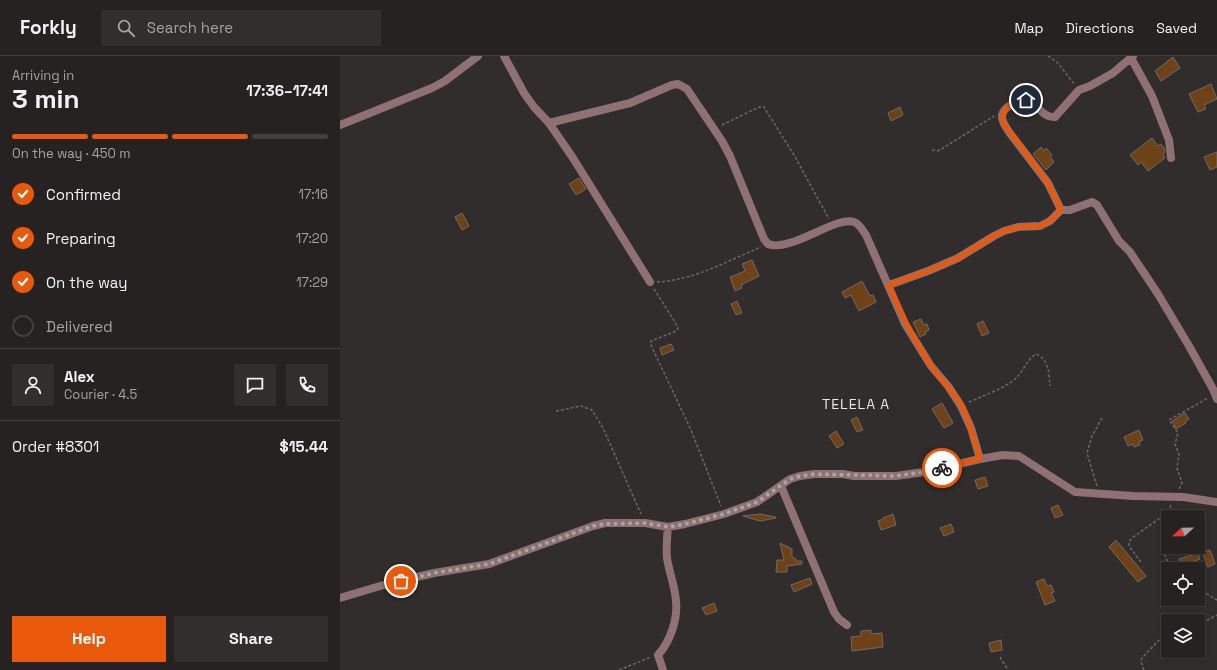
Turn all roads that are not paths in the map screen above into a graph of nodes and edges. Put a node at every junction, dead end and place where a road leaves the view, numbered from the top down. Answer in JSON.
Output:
{"nodes":[{"id":1,"x":478,"y":56,"type":"edge"},
{"id":2,"x":504,"y":56,"type":"edge"},
{"id":3,"x":1132,"y":57,"type":"edge"},
{"id":4,"x":548,"y":123,"type":"junction"},
{"id":5,"x":340,"y":125,"type":"edge"},
{"id":6,"x":1172,"y":158,"type":"dead end"},
{"id":7,"x":1061,"y":210,"type":"junction"},
{"id":8,"x":650,"y":282,"type":"road end"},
{"id":9,"x":889,"y":285,"type":"junction"},
{"id":10,"x":1217,"y":399,"type":"edge"},
{"id":11,"x":980,"y":459,"type":"junction"},
{"id":12,"x":782,"y":486,"type":"junction"},
{"id":13,"x":1217,"y":502,"type":"edge"},
{"id":14,"x":668,"y":527,"type":"junction"},
{"id":15,"x":340,"y":598,"type":"edge"},
{"id":16,"x":847,"y":625,"type":"dead end"},
{"id":17,"x":664,"y":670,"type":"edge"}],
"edges":[{"from":1,"to":5,"type":"street"},
{"from":2,"to":4,"type":"street"},
{"from":3,"to":6,"type":"street"},
{"from":3,"to":7,"type":"street"},
{"from":4,"to":8,"type":"street"},
{"from":4,"to":9,"type":"street"},
{"from":7,"to":9,"type":"street"},
{"from":7,"to":10,"type":"street"},
{"from":9,"to":11,"type":"street"},
{"from":11,"to":12,"type":"street"},
{"from":11,"to":13,"type":"street"},
{"from":12,"to":14,"type":"street"},
{"from":12,"to":16,"type":"street"},
{"from":14,"to":15,"type":"street"},
{"from":14,"to":17,"type":"street"}]}
